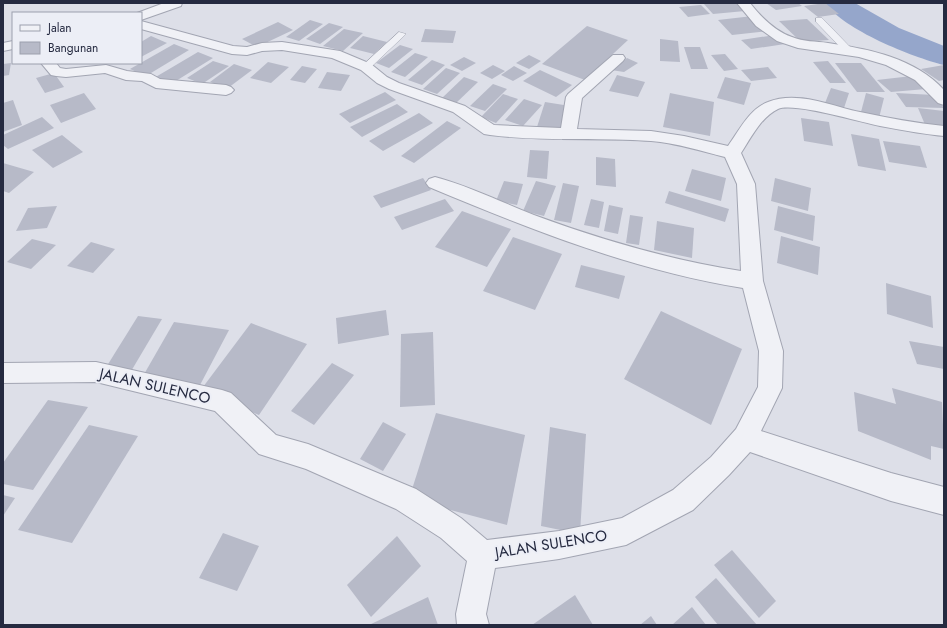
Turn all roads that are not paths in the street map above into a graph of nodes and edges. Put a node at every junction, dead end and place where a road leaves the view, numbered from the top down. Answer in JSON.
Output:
{"nodes":[{"id":1,"x":176,"y":3,"type":"edge"},
{"id":2,"x":743,"y":3,"type":"edge"},
{"id":3,"x":142,"y":16,"type":"edge"},
{"id":4,"x":819,"y":20,"type":"dead end"},
{"id":5,"x":142,"y":25,"type":"edge"},
{"id":6,"x":402,"y":34,"type":"dead end"},
{"id":7,"x":848,"y":50,"type":"junction"},
{"id":8,"x":618,"y":58,"type":"dead end"},
{"id":9,"x":49,"y":64,"type":"edge"},
{"id":10,"x":366,"y":67,"type":"junction"},
{"id":11,"x":226,"y":90,"type":"dead end"},
{"id":12,"x":944,"y":100,"type":"edge"},
{"id":13,"x":944,"y":131,"type":"edge"},
{"id":14,"x":568,"y":134,"type":"junction"},
{"id":15,"x":732,"y":153,"type":"junction"},
{"id":16,"x":434,"y":183,"type":"dead end"},
{"id":17,"x":752,"y":281,"type":"junction"},
{"id":18,"x":3,"y":374,"type":"edge"},
{"id":19,"x":745,"y":438,"type":"junction"},
{"id":20,"x":944,"y":501,"type":"edge"},
{"id":21,"x":483,"y":554,"type":"junction"},
{"id":22,"x":473,"y":625,"type":"edge"}],
"edges":[{"from":1,"to":3,"type":"street"},
{"from":2,"to":7,"type":"street"},
{"from":4,"to":7,"type":"lane"},
{"from":5,"to":10,"type":"street"},
{"from":6,"to":10,"type":"lane"},
{"from":7,"to":12,"type":"street"},
{"from":8,"to":14,"type":"street"},
{"from":9,"to":11,"type":"street"},
{"from":10,"to":14,"type":"street"},
{"from":13,"to":15,"type":"street"},
{"from":14,"to":15,"type":"street"},
{"from":15,"to":17,"type":"street","name":"JALAN SULENCO"},
{"from":16,"to":17,"type":"street"},
{"from":17,"to":19,"type":"street","name":"JALAN SULENCO"},
{"from":18,"to":21,"type":"street","name":"JALAN SULENCO"},
{"from":19,"to":20,"type":"street"},
{"from":19,"to":21,"type":"street","name":"JALAN SULENCO"},
{"from":21,"to":22,"type":"street"}]}
